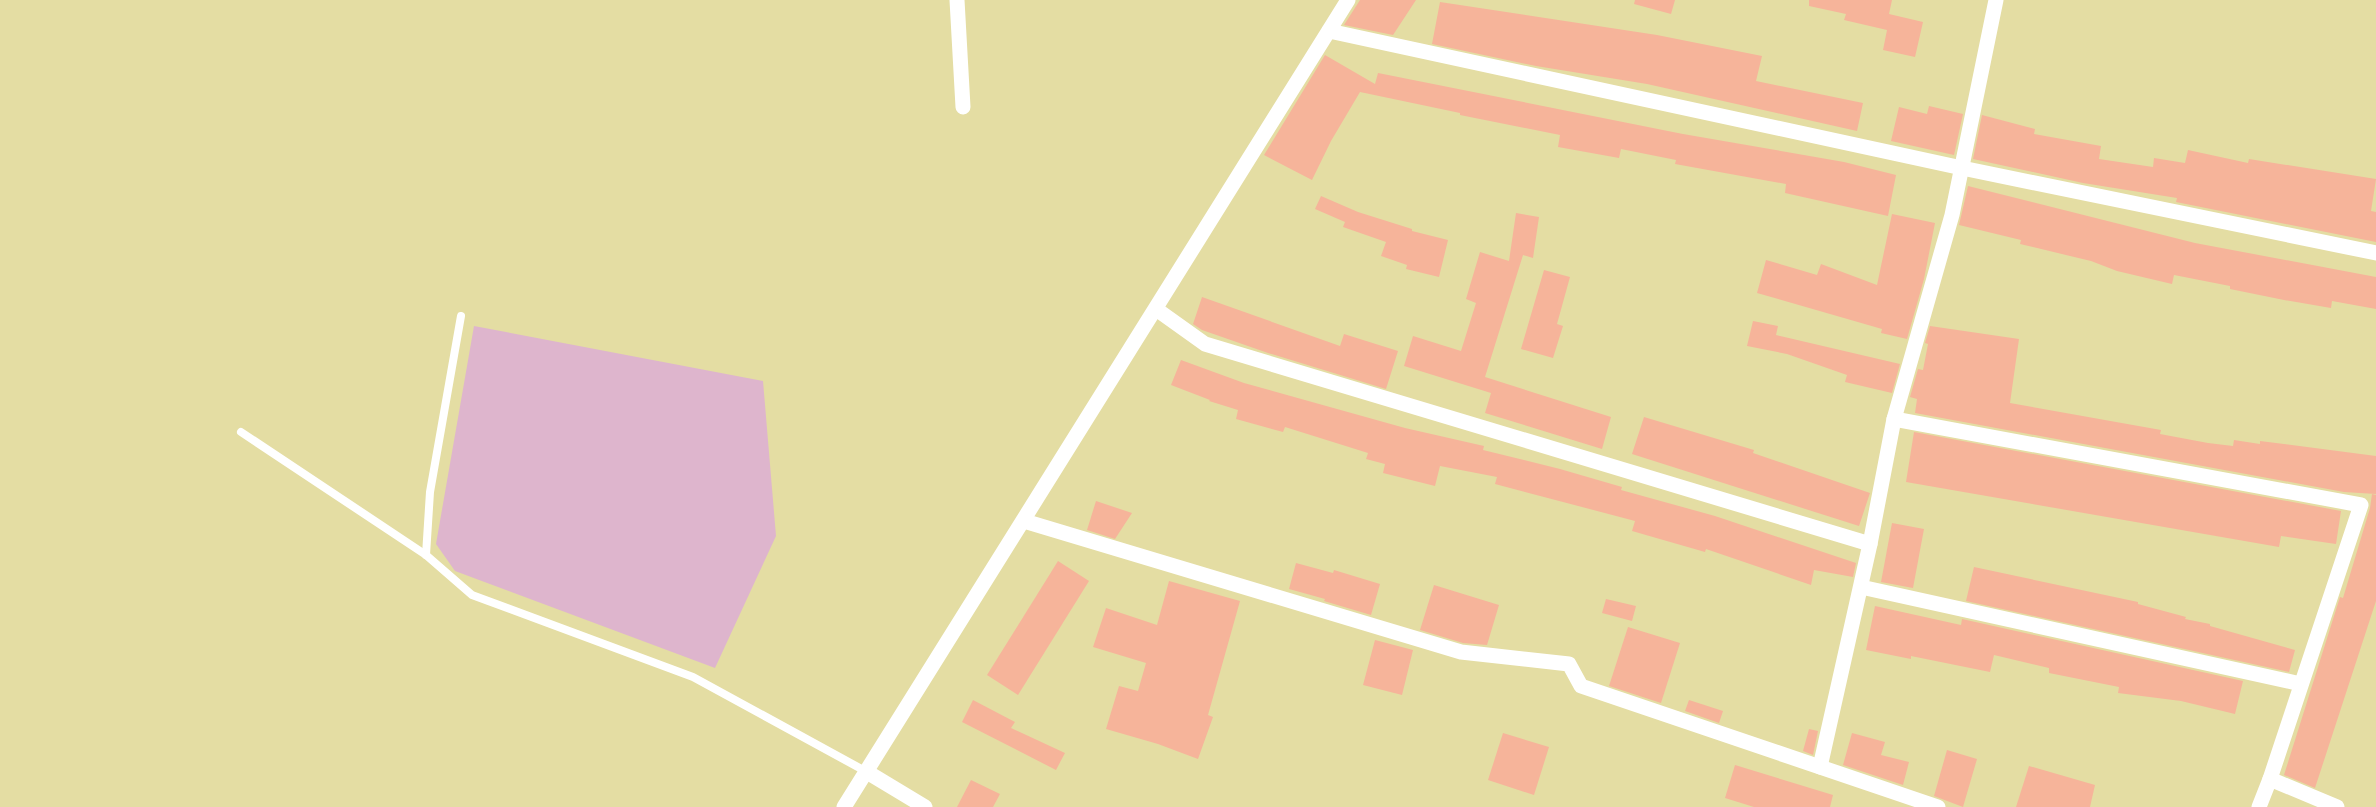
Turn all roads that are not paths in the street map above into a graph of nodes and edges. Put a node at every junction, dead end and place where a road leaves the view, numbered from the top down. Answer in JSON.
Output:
{"nodes":[{"id":1,"x":957,"y":0,"type":"edge"},
{"id":2,"x":1348,"y":0,"type":"edge"},
{"id":3,"x":1996,"y":0,"type":"edge"},
{"id":4,"x":1329,"y":31,"type":"junction"},
{"id":5,"x":963,"y":107,"type":"dead end"},
{"id":6,"x":1962,"y":168,"type":"junction"},
{"id":7,"x":2376,"y":253,"type":"edge"},
{"id":8,"x":1156,"y":309,"type":"junction"},
{"id":9,"x":461,"y":316,"type":"dead end"},
{"id":10,"x":1894,"y":418,"type":"junction"},
{"id":11,"x":242,"y":432,"type":"dead end"},
{"id":12,"x":1024,"y":521,"type":"junction"},
{"id":13,"x":1870,"y":544,"type":"junction"},
{"id":14,"x":426,"y":555,"type":"junction"},
{"id":15,"x":1861,"y":587,"type":"junction"},
{"id":16,"x":2301,"y":684,"type":"junction"},
{"id":17,"x":1820,"y":767,"type":"junction"},
{"id":18,"x":867,"y":772,"type":"junction"},
{"id":19,"x":2270,"y":779,"type":"junction"},
{"id":20,"x":844,"y":807,"type":"edge"},
{"id":21,"x":925,"y":807,"type":"edge"},
{"id":22,"x":1938,"y":807,"type":"edge"},
{"id":23,"x":2259,"y":807,"type":"edge"},
{"id":24,"x":2337,"y":807,"type":"edge"}],
"edges":[{"from":1,"to":5,"type":"street"},
{"from":2,"to":4,"type":"street"},
{"from":3,"to":6,"type":"street"},
{"from":4,"to":6,"type":"street"},
{"from":4,"to":8,"type":"street"},
{"from":6,"to":7,"type":"street"},
{"from":6,"to":10,"type":"street"},
{"from":8,"to":12,"type":"street"},
{"from":8,"to":13,"type":"street"},
{"from":9,"to":14,"type":"lane"},
{"from":10,"to":13,"type":"street"},
{"from":10,"to":16,"type":"street"},
{"from":11,"to":14,"type":"lane"},
{"from":12,"to":17,"type":"street"},
{"from":12,"to":18,"type":"street"},
{"from":13,"to":15,"type":"street"},
{"from":14,"to":18,"type":"lane"},
{"from":15,"to":16,"type":"street"},
{"from":15,"to":17,"type":"street"},
{"from":16,"to":19,"type":"street"},
{"from":17,"to":22,"type":"street"},
{"from":18,"to":20,"type":"street"},
{"from":18,"to":21,"type":"street"},
{"from":19,"to":23,"type":"street"},
{"from":19,"to":24,"type":"street"}]}
